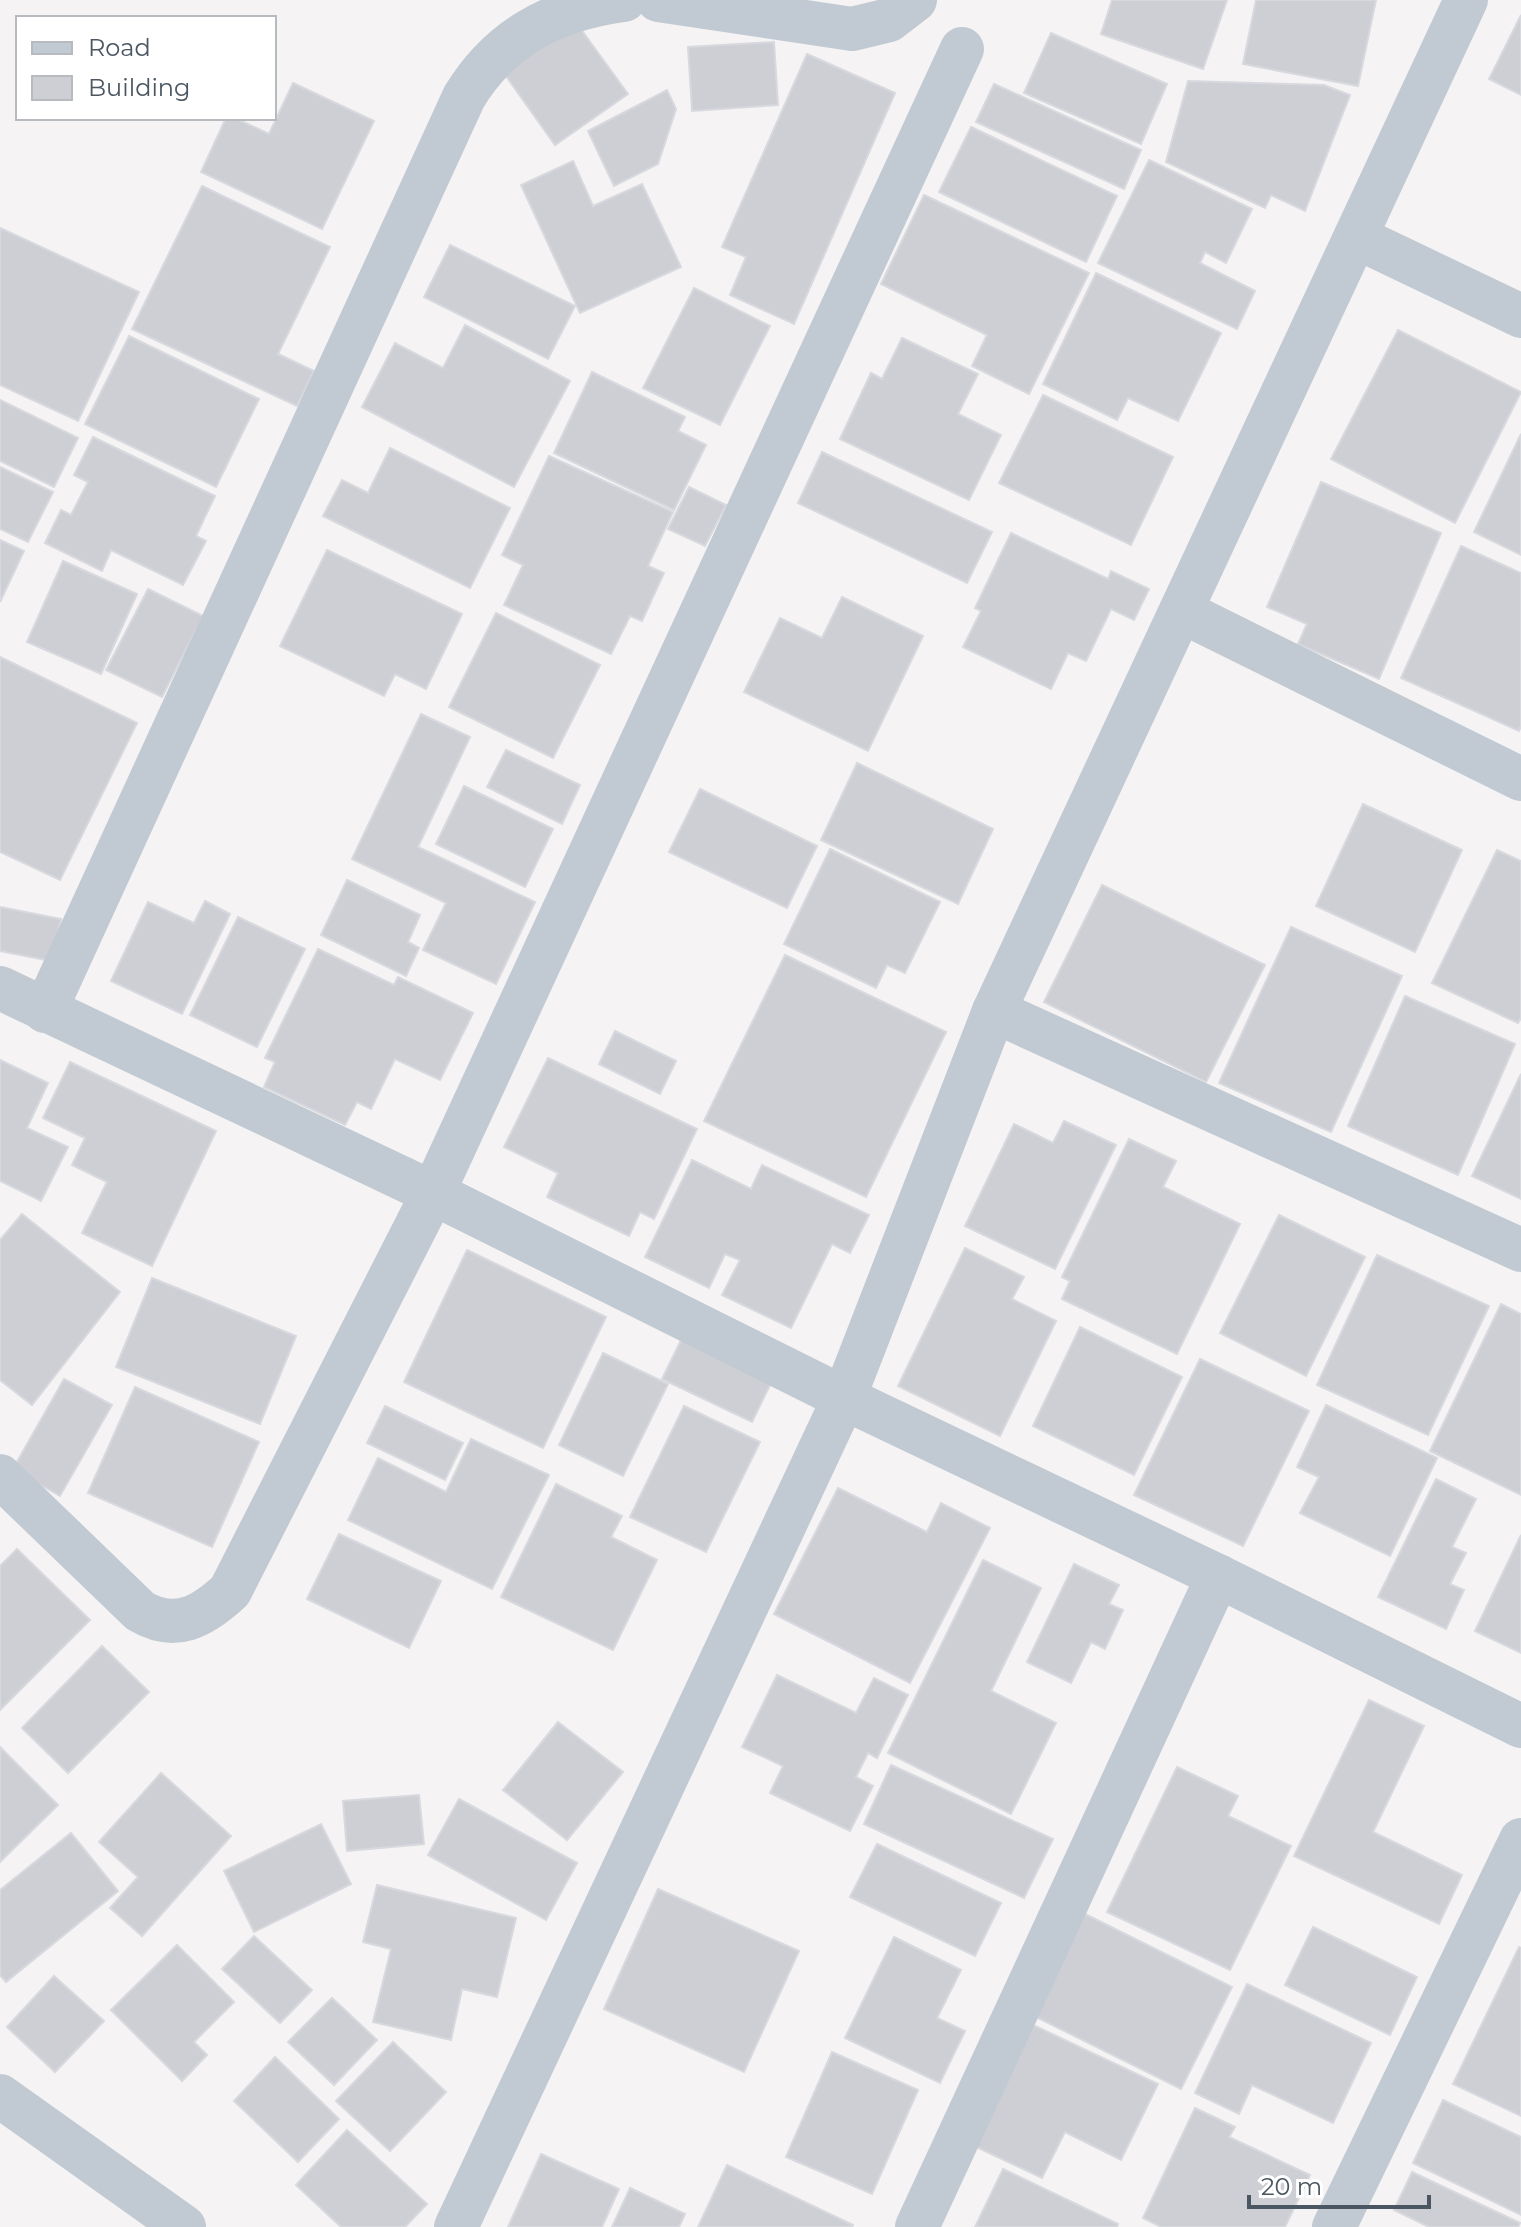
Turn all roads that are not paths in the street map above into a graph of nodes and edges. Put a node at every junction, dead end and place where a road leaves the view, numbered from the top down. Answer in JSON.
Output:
{"nodes":[{"id":1,"x":624,"y":0,"type":"edge"},
{"id":2,"x":658,"y":0,"type":"edge"},
{"id":3,"x":915,"y":0,"type":"edge"},
{"id":4,"x":1466,"y":0,"type":"edge"},
{"id":5,"x":962,"y":49,"type":"dead end"},
{"id":6,"x":1356,"y":237,"type":"junction"},
{"id":7,"x":1521,"y":316,"type":"edge"},
{"id":8,"x":1181,"y":611,"type":"junction"},
{"id":9,"x":1521,"y":779,"type":"edge"},
{"id":10,"x":0,"y":988,"type":"edge"},
{"id":11,"x":45,"y":1011,"type":"junction"},
{"id":12,"x":994,"y":1011,"type":"junction"},
{"id":13,"x":433,"y":1193,"type":"junction"},
{"id":14,"x":1521,"y":1250,"type":"edge"},
{"id":15,"x":844,"y":1398,"type":"junction"},
{"id":16,"x":0,"y":1476,"type":"edge"},
{"id":17,"x":1218,"y":1576,"type":"junction"},
{"id":18,"x":1521,"y":1726,"type":"edge"},
{"id":19,"x":1521,"y":1840,"type":"edge"},
{"id":20,"x":0,"y":2096,"type":"edge"},
{"id":21,"x":184,"y":2227,"type":"edge"},
{"id":22,"x":456,"y":2227,"type":"edge"},
{"id":23,"x":917,"y":2227,"type":"edge"},
{"id":24,"x":1334,"y":2227,"type":"edge"}],
"edges":[{"from":1,"to":11,"type":"street"},
{"from":2,"to":3,"type":"street"},
{"from":4,"to":6,"type":"street"},
{"from":5,"to":13,"type":"street"},
{"from":6,"to":7,"type":"street"},
{"from":6,"to":8,"type":"street"},
{"from":8,"to":9,"type":"street"},
{"from":8,"to":12,"type":"street"},
{"from":10,"to":11,"type":"street"},
{"from":11,"to":13,"type":"street"},
{"from":12,"to":14,"type":"street"},
{"from":12,"to":15,"type":"street"},
{"from":13,"to":15,"type":"street"},
{"from":13,"to":16,"type":"street"},
{"from":15,"to":17,"type":"street"},
{"from":15,"to":22,"type":"street"},
{"from":17,"to":18,"type":"street"},
{"from":17,"to":23,"type":"street"},
{"from":19,"to":24,"type":"street"},
{"from":20,"to":21,"type":"street"}]}
